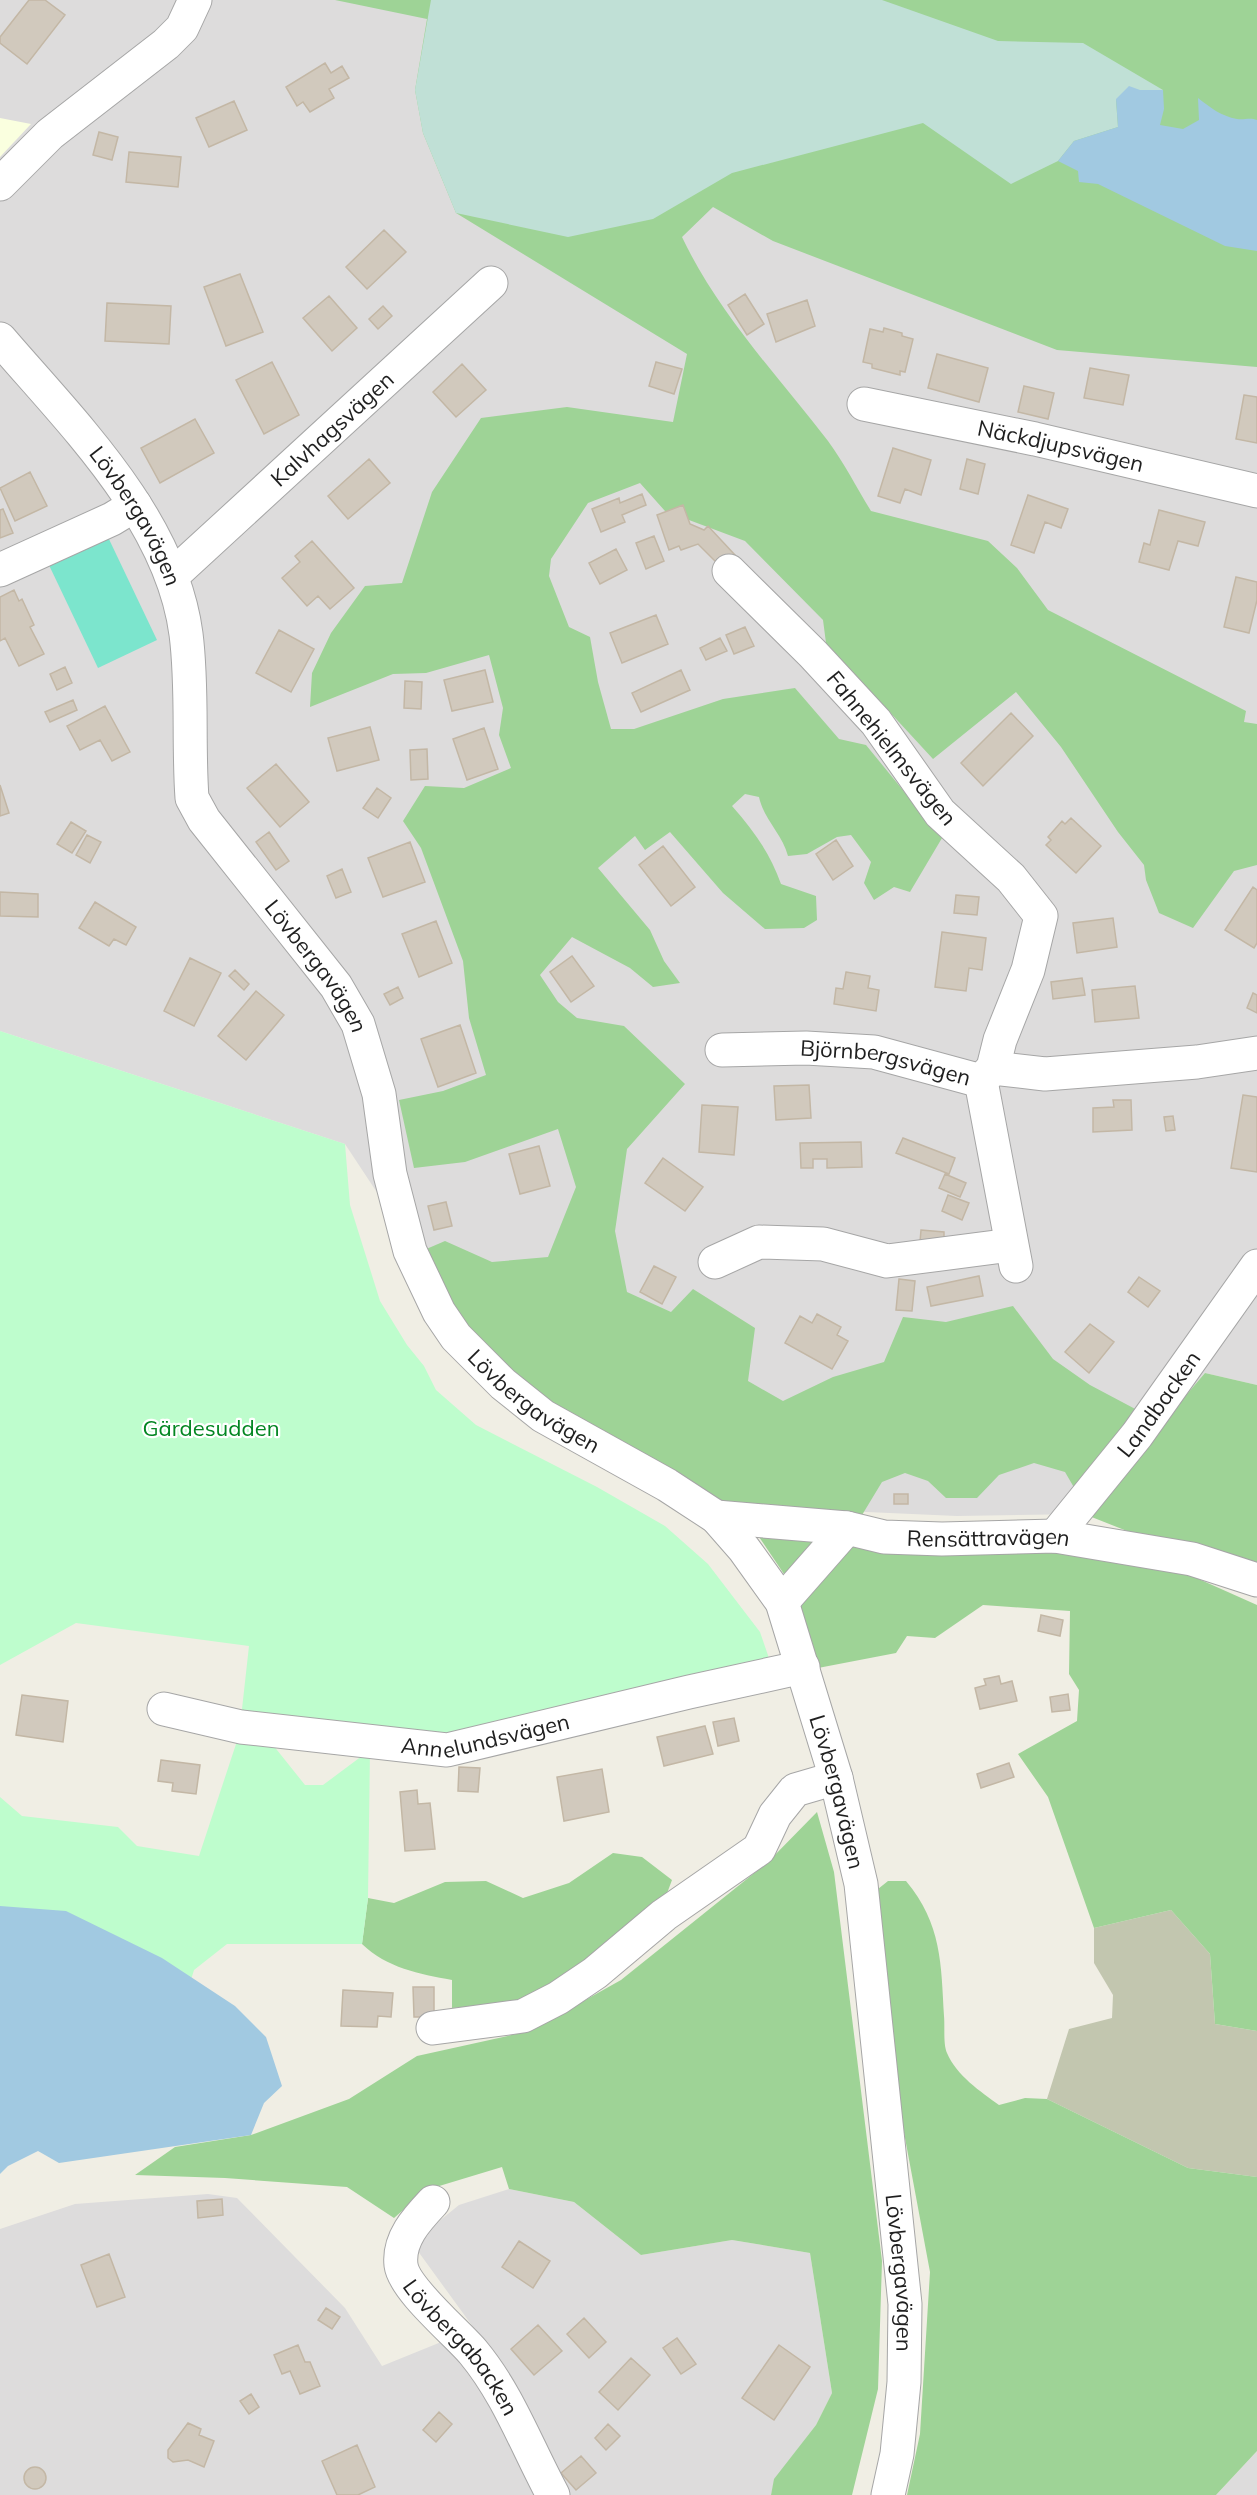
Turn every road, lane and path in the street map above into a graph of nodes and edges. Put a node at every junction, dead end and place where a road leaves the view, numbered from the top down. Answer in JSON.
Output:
{"nodes":[{"id":1,"x":195,"y":0,"type":"edge"},
{"id":2,"x":0,"y":184,"type":"edge"},
{"id":3,"x":490,"y":283,"type":"dead end"},
{"id":4,"x":0,"y":339,"type":"edge"},
{"id":5,"x":864,"y":404,"type":"dead end"},
{"id":6,"x":1257,"y":490,"type":"edge"},
{"id":7,"x":135,"y":505,"type":"junction"},
{"id":8,"x":0,"y":570,"type":"edge"},
{"id":9,"x":729,"y":571,"type":"dead end"},
{"id":10,"x":173,"y":575,"type":"junction"},
{"id":11,"x":723,"y":1050,"type":"dead end"},
{"id":12,"x":1257,"y":1053,"type":"edge"},
{"id":13,"x":987,"y":1074,"type":"junction"},
{"id":14,"x":715,"y":1262,"type":"dead end"},
{"id":15,"x":1257,"y":1266,"type":"edge"},
{"id":16,"x":716,"y":1517,"type":"junction"},
{"id":17,"x":847,"y":1528,"type":"junction"},
{"id":18,"x":1055,"y":1536,"type":"junction"},
{"id":19,"x":1257,"y":1580,"type":"edge"},
{"id":20,"x":782,"y":1602,"type":"junction"},
{"id":21,"x":803,"y":1667,"type":"junction"},
{"id":22,"x":164,"y":1709,"type":"dead end"},
{"id":23,"x":836,"y":1778,"type":"junction"},
{"id":24,"x":433,"y":2028,"type":"dead end"},
{"id":25,"x":433,"y":2202,"type":"dead end"},
{"id":26,"x":553,"y":2495,"type":"edge"},
{"id":27,"x":888,"y":2495,"type":"edge"}],
"edges":[{"from":1,"to":2,"type":"street"},
{"from":3,"to":10,"type":"street","name":"Kalvhagsvägen"},
{"from":4,"to":7,"type":"street","name":"Lövbergavägen"},
{"from":5,"to":6,"type":"street","name":"Näckdjupsvägen"},
{"from":7,"to":8,"type":"street"},
{"from":7,"to":10,"type":"street","name":"Lövbergavägen"},
{"from":9,"to":13,"type":"street","name":"Fahnehielmsvägen"},
{"from":10,"to":16,"type":"street","name":"Lövbergavägen"},
{"from":11,"to":13,"type":"street","name":"Björnbergsvägen"},
{"from":12,"to":13,"type":"street","name":"Björnbergsvägen"},
{"from":13,"to":14,"type":"street","name":"Fahnehielmsvägen"},
{"from":15,"to":18,"type":"street","name":"Landbacken"},
{"from":16,"to":17,"type":"street","name":"Rensättravägen"},
{"from":16,"to":20,"type":"street","name":"Lövbergavägen"},
{"from":17,"to":18,"type":"street","name":"Rensättravägen"},
{"from":17,"to":20,"type":"street"},
{"from":18,"to":19,"type":"street","name":"Rensättravägen"},
{"from":20,"to":21,"type":"street","name":"Lövbergavägen"},
{"from":21,"to":22,"type":"street","name":"Annelundsvägen"},
{"from":21,"to":23,"type":"street","name":"Lövbergavägen"},
{"from":23,"to":24,"type":"street"},
{"from":23,"to":27,"type":"street","name":"Lövbergavägen"},
{"from":25,"to":26,"type":"street","name":"Lövbergabacken"}]}
